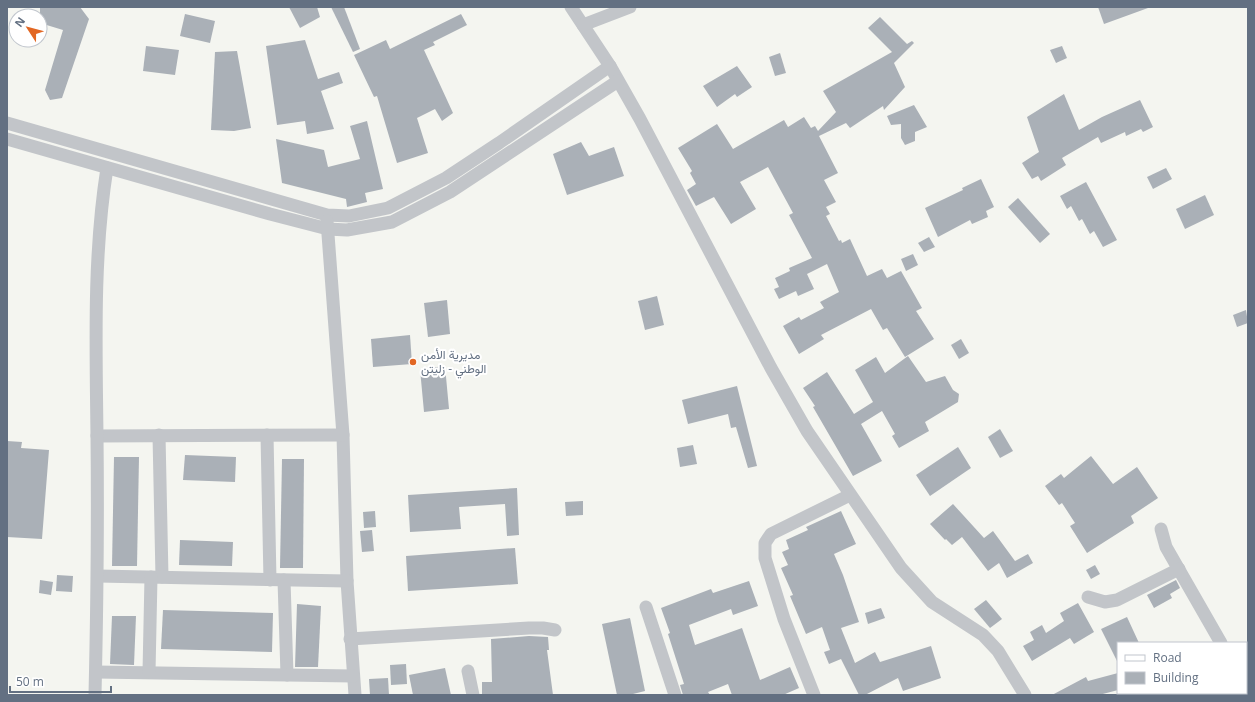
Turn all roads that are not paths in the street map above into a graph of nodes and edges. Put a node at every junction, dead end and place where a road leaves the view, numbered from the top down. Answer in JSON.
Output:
{"nodes":[{"id":1,"x":571,"y":7,"type":"edge"},
{"id":2,"x":630,"y":7,"type":"edge"},
{"id":3,"x":583,"y":25,"type":"junction"},
{"id":4,"x":610,"y":66,"type":"junction"},
{"id":5,"x":618,"y":81,"type":"junction"},
{"id":6,"x":7,"y":123,"type":"edge"},
{"id":7,"x":7,"y":138,"type":"edge"},
{"id":8,"x":107,"y":168,"type":"junction"},
{"id":9,"x":327,"y":215,"type":"junction"},
{"id":10,"x":328,"y":229,"type":"junction"},
{"id":11,"x":160,"y":435,"type":"junction"},
{"id":12,"x":267,"y":435,"type":"junction"},
{"id":13,"x":97,"y":436,"type":"junction"},
{"id":14,"x":344,"y":436,"type":"junction"},
{"id":15,"x":850,"y":495,"type":"junction"},
{"id":16,"x":1161,"y":529,"type":"dead end"},
{"id":17,"x":1179,"y":569,"type":"junction"},
{"id":18,"x":98,"y":576,"type":"junction"},
{"id":19,"x":156,"y":577,"type":"junction"},
{"id":20,"x":270,"y":580,"type":"junction"},
{"id":21,"x":284,"y":580,"type":"junction"},
{"id":22,"x":347,"y":582,"type":"junction"},
{"id":23,"x":1088,"y":597,"type":"dead end"},
{"id":24,"x":646,"y":607,"type":"dead end"},
{"id":25,"x":555,"y":630,"type":"dead end"},
{"id":26,"x":350,"y":639,"type":"junction"},
{"id":27,"x":1220,"y":642,"type":"edge"},
{"id":28,"x":468,"y":671,"type":"dead end"},
{"id":29,"x":96,"y":672,"type":"junction"},
{"id":30,"x":149,"y":672,"type":"junction"},
{"id":31,"x":287,"y":675,"type":"junction"},
{"id":32,"x":353,"y":676,"type":"junction"},
{"id":33,"x":95,"y":695,"type":"edge"},
{"id":34,"x":355,"y":695,"type":"edge"},
{"id":35,"x":473,"y":695,"type":"edge"},
{"id":36,"x":674,"y":695,"type":"edge"},
{"id":37,"x":814,"y":695,"type":"edge"},
{"id":38,"x":1025,"y":695,"type":"edge"}],
"edges":[{"from":1,"to":3,"type":"street"},
{"from":2,"to":3,"type":"street"},
{"from":3,"to":4,"type":"street"},
{"from":4,"to":5,"type":"street"},
{"from":4,"to":9,"type":"street"},
{"from":5,"to":10,"type":"street"},
{"from":5,"to":15,"type":"street"},
{"from":6,"to":9,"type":"street"},
{"from":7,"to":8,"type":"street"},
{"from":8,"to":10,"type":"street"},
{"from":8,"to":13,"type":"street"},
{"from":9,"to":10,"type":"street"},
{"from":10,"to":14,"type":"street"},
{"from":11,"to":12,"type":"street"},
{"from":11,"to":13,"type":"street"},
{"from":11,"to":19,"type":"street"},
{"from":12,"to":14,"type":"street"},
{"from":12,"to":20,"type":"street"},
{"from":13,"to":18,"type":"street"},
{"from":14,"to":22,"type":"street"},
{"from":15,"to":37,"type":"street"},
{"from":15,"to":38,"type":"street"},
{"from":16,"to":17,"type":"street"},
{"from":17,"to":23,"type":"street"},
{"from":17,"to":27,"type":"street"},
{"from":18,"to":19,"type":"street"},
{"from":18,"to":29,"type":"street"},
{"from":19,"to":20,"type":"street"},
{"from":19,"to":30,"type":"street"},
{"from":20,"to":21,"type":"street"},
{"from":21,"to":22,"type":"street"},
{"from":21,"to":31,"type":"street"},
{"from":22,"to":26,"type":"street"},
{"from":24,"to":36,"type":"street"},
{"from":25,"to":26,"type":"street"},
{"from":26,"to":32,"type":"street"},
{"from":28,"to":35,"type":"street"},
{"from":29,"to":30,"type":"street"},
{"from":29,"to":33,"type":"street"},
{"from":30,"to":31,"type":"street"},
{"from":31,"to":32,"type":"street"},
{"from":32,"to":34,"type":"street"}]}
